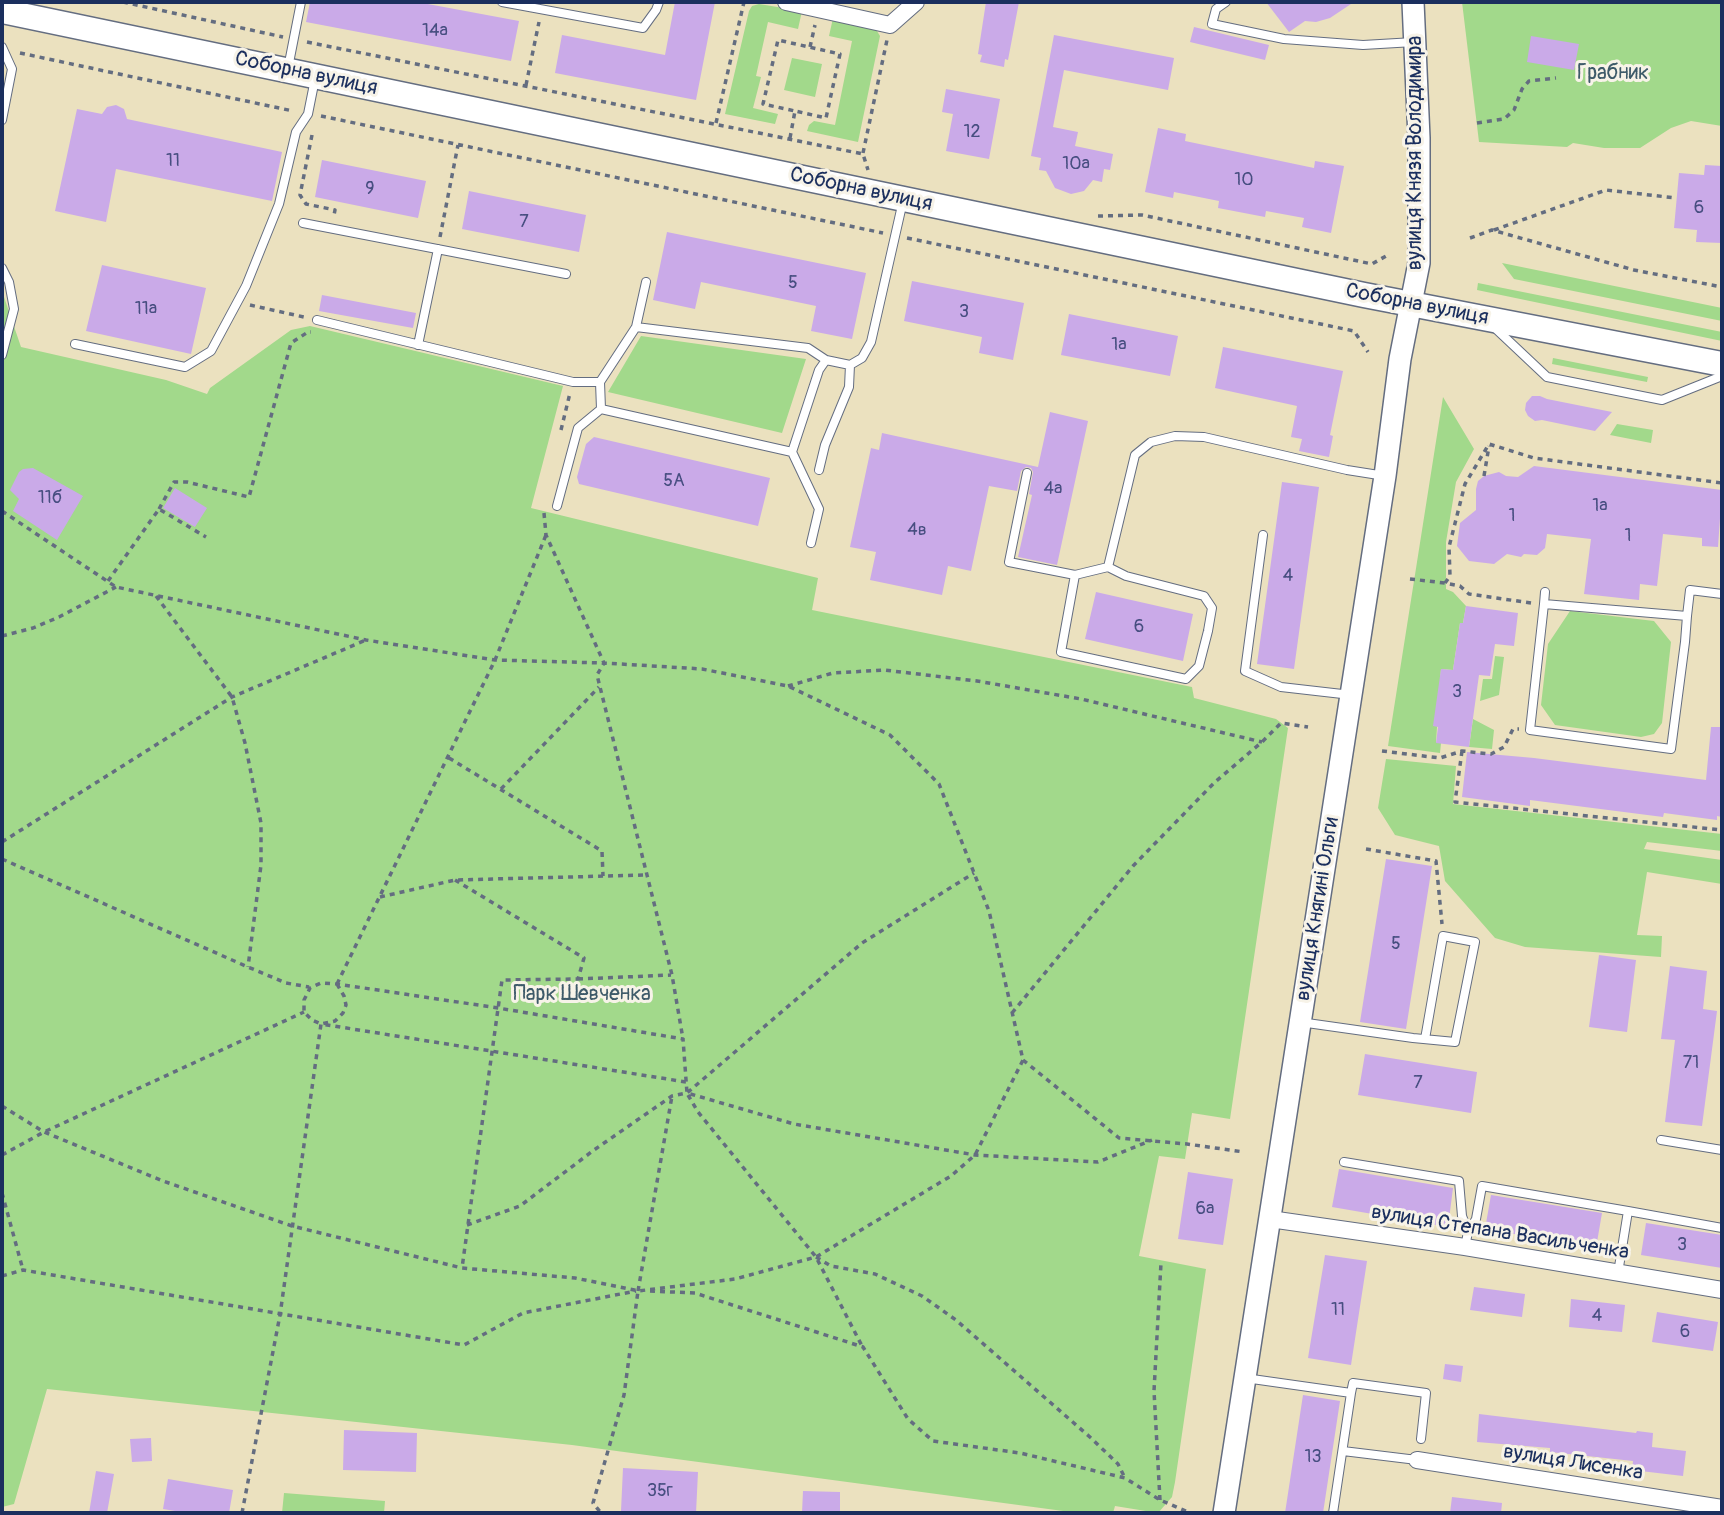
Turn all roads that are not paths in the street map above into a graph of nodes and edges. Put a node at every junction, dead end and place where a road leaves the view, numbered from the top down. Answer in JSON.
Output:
{"nodes":[{"id":1,"x":301,"y":2,"type":"edge"},
{"id":2,"x":502,"y":2,"type":"edge"},
{"id":3,"x":659,"y":2,"type":"edge"},
{"id":4,"x":786,"y":2,"type":"edge"},
{"id":5,"x":1226,"y":2,"type":"edge"},
{"id":6,"x":1413,"y":2,"type":"edge"},
{"id":7,"x":914,"y":3,"type":"edge"},
{"id":8,"x":2,"y":11,"type":"edge"},
{"id":9,"x":1416,"y":42,"type":"junction"},
{"id":10,"x":2,"y":48,"type":"edge"},
{"id":11,"x":287,"y":70,"type":"junction"},
{"id":12,"x":316,"y":76,"type":"junction"},
{"id":13,"x":2,"y":120,"type":"edge"},
{"id":14,"x":904,"y":199,"type":"junction"},
{"id":15,"x":303,"y":223,"type":"dead end"},
{"id":16,"x":438,"y":249,"type":"junction"},
{"id":17,"x":2,"y":268,"type":"edge"},
{"id":18,"x":566,"y":275,"type":"dead end"},
{"id":19,"x":646,"y":282,"type":"dead end"},
{"id":20,"x":1411,"y":305,"type":"junction"},
{"id":21,"x":1485,"y":319,"type":"junction"},
{"id":22,"x":317,"y":320,"type":"road end"},
{"id":23,"x":636,"y":327,"type":"junction"},
{"id":24,"x":75,"y":344,"type":"dead end"},
{"id":25,"x":418,"y":345,"type":"junction"},
{"id":26,"x":2,"y":355,"type":"edge"},
{"id":27,"x":826,"y":360,"type":"junction"},
{"id":28,"x":1722,"y":364,"type":"edge"},
{"id":29,"x":850,"y":365,"type":"junction"},
{"id":30,"x":1722,"y":376,"type":"edge"},
{"id":31,"x":600,"y":382,"type":"junction"},
{"id":32,"x":601,"y":409,"type":"junction"},
{"id":33,"x":792,"y":452,"type":"junction"},
{"id":34,"x":819,"y":470,"type":"dead end"},
{"id":35,"x":1027,"y":472,"type":"dead end"},
{"id":36,"x":1385,"y":476,"type":"junction"},
{"id":37,"x":557,"y":506,"type":"dead end"},
{"id":38,"x":1263,"y":535,"type":"dead end"},
{"id":39,"x":811,"y":543,"type":"dead end"},
{"id":40,"x":1108,"y":567,"type":"junction"},
{"id":41,"x":1075,"y":575,"type":"junction"},
{"id":42,"x":1545,"y":592,"type":"dead end"},
{"id":43,"x":1722,"y":594,"type":"edge"},
{"id":44,"x":1544,"y":604,"type":"junction"},
{"id":45,"x":1687,"y":616,"type":"junction"},
{"id":46,"x":1351,"y":695,"type":"junction"},
{"id":47,"x":1300,"y":1023,"type":"junction"},
{"id":48,"x":1425,"y":1039,"type":"junction"},
{"id":49,"x":1661,"y":1140,"type":"dead end"},
{"id":50,"x":1722,"y":1150,"type":"edge"},
{"id":51,"x":1344,"y":1162,"type":"dead end"},
{"id":52,"x":1628,"y":1211,"type":"junction"},
{"id":53,"x":1270,"y":1219,"type":"junction"},
{"id":54,"x":1722,"y":1228,"type":"edge"},
{"id":55,"x":1466,"y":1240,"type":"junction"},
{"id":56,"x":1618,"y":1273,"type":"junction"},
{"id":57,"x":1722,"y":1290,"type":"edge"},
{"id":58,"x":1245,"y":1378,"type":"junction"},
{"id":59,"x":1350,"y":1393,"type":"junction"},
{"id":60,"x":1420,"y":1438,"type":"dead end"},
{"id":61,"x":1343,"y":1451,"type":"junction"},
{"id":62,"x":1417,"y":1460,"type":"joint"},
{"id":63,"x":1722,"y":1508,"type":"edge"},
{"id":64,"x":1224,"y":1513,"type":"edge"},
{"id":65,"x":1333,"y":1513,"type":"edge"}],
"edges":[{"from":1,"to":11,"type":"lane"},
{"from":2,"to":3,"type":"lane"},
{"from":4,"to":7,"type":"street"},
{"from":5,"to":9,"type":"lane"},
{"from":6,"to":9,"type":"street","name":"вулиця Князя Володимира"},
{"from":8,"to":11,"type":"main road","name":"Соборна вулиця"},
{"from":9,"to":20,"type":"street","name":"вулиця Князя Володимира"},
{"from":10,"to":13,"type":"lane"},
{"from":11,"to":12,"type":"main road","name":"Соборна вулиця"},
{"from":12,"to":14,"type":"main road","name":"Соборна вулиця"},
{"from":12,"to":24,"type":"lane"},
{"from":14,"to":20,"type":"main road","name":"Соборна вулиця"},
{"from":14,"to":29,"type":"lane"},
{"from":15,"to":16,"type":"lane"},
{"from":16,"to":18,"type":"lane"},
{"from":16,"to":25,"type":"lane"},
{"from":17,"to":26,"type":"lane"},
{"from":19,"to":23,"type":"lane"},
{"from":20,"to":21,"type":"main road","name":"Соборна вулиця"},
{"from":20,"to":36,"type":"street","name":"вулиця Княгині Ольги"},
{"from":21,"to":28,"type":"main road","name":"Соборна вулиця"},
{"from":21,"to":30,"type":"lane"},
{"from":22,"to":25,"type":"lane"},
{"from":23,"to":27,"type":"lane"},
{"from":23,"to":31,"type":"lane"},
{"from":25,"to":31,"type":"lane"},
{"from":27,"to":29,"type":"lane"},
{"from":27,"to":33,"type":"lane"},
{"from":29,"to":34,"type":"lane"},
{"from":31,"to":32,"type":"lane"},
{"from":32,"to":33,"type":"lane"},
{"from":32,"to":37,"type":"lane"},
{"from":33,"to":39,"type":"lane"},
{"from":35,"to":41,"type":"lane"},
{"from":36,"to":40,"type":"lane"},
{"from":36,"to":46,"type":"street","name":"вулиця Княгині Ольги"},
{"from":38,"to":46,"type":"lane"},
{"from":40,"to":41,"type":"lane"},
{"from":40,"to":41,"type":"lane"},
{"from":42,"to":44,"type":"lane"},
{"from":43,"to":45,"type":"lane"},
{"from":44,"to":45,"type":"lane"},
{"from":44,"to":45,"type":"lane"},
{"from":46,"to":47,"type":"street","name":"вулиця Княгині Ольги"},
{"from":47,"to":48,"type":"lane"},
{"from":47,"to":53,"type":"street","name":"вулиця Княгині Ольги"},
{"from":48,"to":48,"type":"lane"},
{"from":49,"to":50,"type":"lane"},
{"from":51,"to":55,"type":"lane"},
{"from":52,"to":54,"type":"lane"},
{"from":52,"to":55,"type":"lane"},
{"from":52,"to":56,"type":"lane"},
{"from":53,"to":55,"type":"street","name":"вулиця Степана Васильченка"},
{"from":53,"to":58,"type":"street","name":"вулиця Княгині Ольги"},
{"from":55,"to":56,"type":"street","name":"вулиця Степана Васильченка"},
{"from":56,"to":57,"type":"street","name":"вулиця Степана Васильченка"},
{"from":58,"to":59,"type":"lane"},
{"from":58,"to":64,"type":"street","name":"вулиця Княгині Ольги"},
{"from":59,"to":60,"type":"lane"},
{"from":59,"to":61,"type":"lane"},
{"from":61,"to":62,"type":"lane"},
{"from":61,"to":65,"type":"lane"},
{"from":62,"to":63,"type":"street","name":"вулиця Лисенка"}]}
